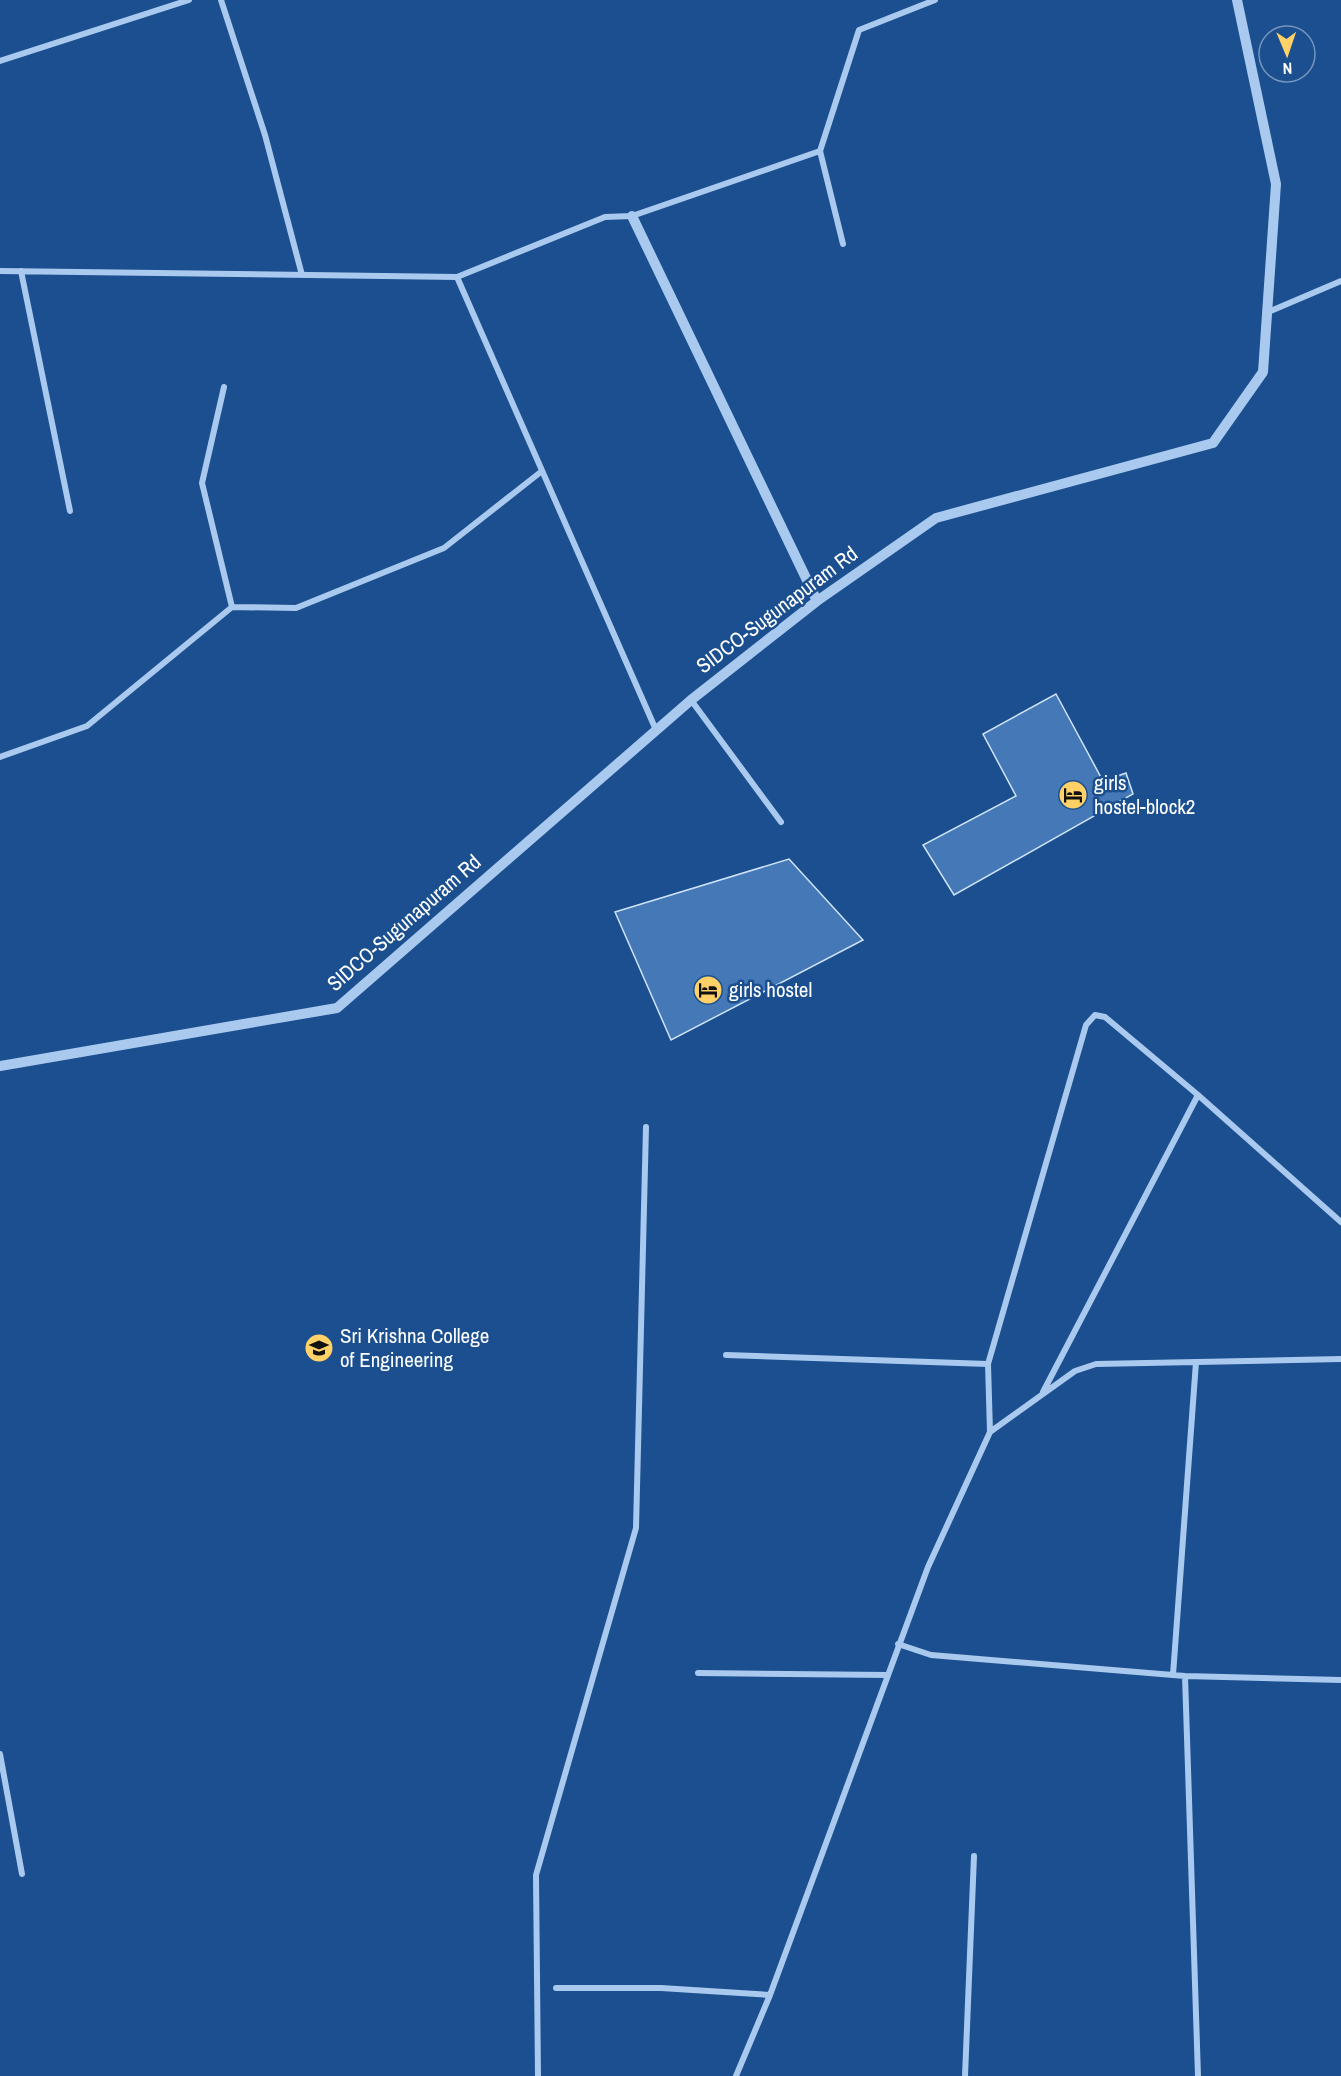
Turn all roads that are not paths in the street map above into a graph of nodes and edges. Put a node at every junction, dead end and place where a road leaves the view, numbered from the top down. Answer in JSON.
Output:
{"nodes":[{"id":1,"x":189,"y":0,"type":"edge"},
{"id":2,"x":222,"y":0,"type":"edge"},
{"id":3,"x":935,"y":0,"type":"edge"},
{"id":4,"x":1237,"y":0,"type":"edge"},
{"id":5,"x":0,"y":61,"type":"edge"},
{"id":6,"x":820,"y":151,"type":"junction"},
{"id":7,"x":632,"y":216,"type":"junction"},
{"id":8,"x":843,"y":244,"type":"dead end"},
{"id":9,"x":0,"y":271,"type":"edge"},
{"id":10,"x":21,"y":272,"type":"junction"},
{"id":11,"x":302,"y":275,"type":"junction"},
{"id":12,"x":457,"y":277,"type":"junction"},
{"id":13,"x":1341,"y":281,"type":"edge"},
{"id":14,"x":1268,"y":312,"type":"junction"},
{"id":15,"x":224,"y":387,"type":"dead end"},
{"id":16,"x":542,"y":471,"type":"junction"},
{"id":17,"x":70,"y":511,"type":"dead end"},
{"id":18,"x":817,"y":601,"type":"junction"},
{"id":19,"x":232,"y":607,"type":"junction"},
{"id":20,"x":691,"y":700,"type":"junction"},
{"id":21,"x":656,"y":730,"type":"junction"},
{"id":22,"x":0,"y":757,"type":"edge"},
{"id":23,"x":782,"y":822,"type":"dead end"},
{"id":24,"x":0,"y":1066,"type":"edge"},
{"id":25,"x":1198,"y":1095,"type":"junction"},
{"id":26,"x":646,"y":1127,"type":"dead end"},
{"id":27,"x":1341,"y":1222,"type":"edge"},
{"id":28,"x":726,"y":1355,"type":"dead end"},
{"id":29,"x":1341,"y":1359,"type":"edge"},
{"id":30,"x":1196,"y":1362,"type":"junction"},
{"id":31,"x":988,"y":1364,"type":"junction"},
{"id":32,"x":1041,"y":1395,"type":"junction"},
{"id":33,"x":990,"y":1432,"type":"junction"},
{"id":34,"x":898,"y":1644,"type":"junction"},
{"id":35,"x":698,"y":1673,"type":"dead end"},
{"id":36,"x":887,"y":1675,"type":"junction"},
{"id":37,"x":1173,"y":1675,"type":"junction"},
{"id":38,"x":1185,"y":1676,"type":"junction"},
{"id":39,"x":1341,"y":1680,"type":"edge"},
{"id":40,"x":0,"y":1754,"type":"edge"},
{"id":41,"x":974,"y":1856,"type":"dead end"},
{"id":42,"x":22,"y":1874,"type":"dead end"},
{"id":43,"x":556,"y":1988,"type":"dead end"},
{"id":44,"x":770,"y":1995,"type":"junction"},
{"id":45,"x":538,"y":2076,"type":"edge"},
{"id":46,"x":736,"y":2076,"type":"edge"},
{"id":47,"x":965,"y":2076,"type":"edge"},
{"id":48,"x":1198,"y":2076,"type":"edge"}],
"edges":[{"from":1,"to":5,"type":"street"},
{"from":2,"to":11,"type":"street"},
{"from":3,"to":6,"type":"street"},
{"from":4,"to":14,"type":"street","name":"SIDCO-Sugunapuram Rd"},
{"from":6,"to":7,"type":"street"},
{"from":6,"to":8,"type":"street"},
{"from":7,"to":12,"type":"street"},
{"from":7,"to":18,"type":"street"},
{"from":9,"to":10,"type":"street"},
{"from":10,"to":11,"type":"street"},
{"from":10,"to":17,"type":"street"},
{"from":11,"to":12,"type":"street"},
{"from":12,"to":16,"type":"street"},
{"from":13,"to":14,"type":"street"},
{"from":14,"to":18,"type":"street","name":"SIDCO-Sugunapuram Rd"},
{"from":15,"to":19,"type":"street"},
{"from":16,"to":19,"type":"street"},
{"from":16,"to":21,"type":"street"},
{"from":18,"to":20,"type":"street","name":"SIDCO-Sugunapuram Rd"},
{"from":19,"to":22,"type":"street"},
{"from":20,"to":21,"type":"street","name":"SIDCO-Sugunapuram Rd"},
{"from":20,"to":23,"type":"street"},
{"from":21,"to":24,"type":"street","name":"SIDCO-Sugunapuram Rd"},
{"from":25,"to":27,"type":"street"},
{"from":25,"to":31,"type":"street"},
{"from":25,"to":32,"type":"street"},
{"from":26,"to":45,"type":"street"},
{"from":28,"to":31,"type":"street"},
{"from":29,"to":30,"type":"street"},
{"from":30,"to":32,"type":"street"},
{"from":30,"to":37,"type":"street"},
{"from":31,"to":33,"type":"street"},
{"from":32,"to":33,"type":"street"},
{"from":33,"to":34,"type":"street"},
{"from":34,"to":36,"type":"street"},
{"from":34,"to":37,"type":"street"},
{"from":35,"to":36,"type":"street"},
{"from":36,"to":44,"type":"street"},
{"from":37,"to":38,"type":"street"},
{"from":38,"to":39,"type":"street"},
{"from":38,"to":48,"type":"street"},
{"from":40,"to":42,"type":"street"},
{"from":41,"to":47,"type":"street"},
{"from":43,"to":44,"type":"street"},
{"from":44,"to":46,"type":"street"}]}
